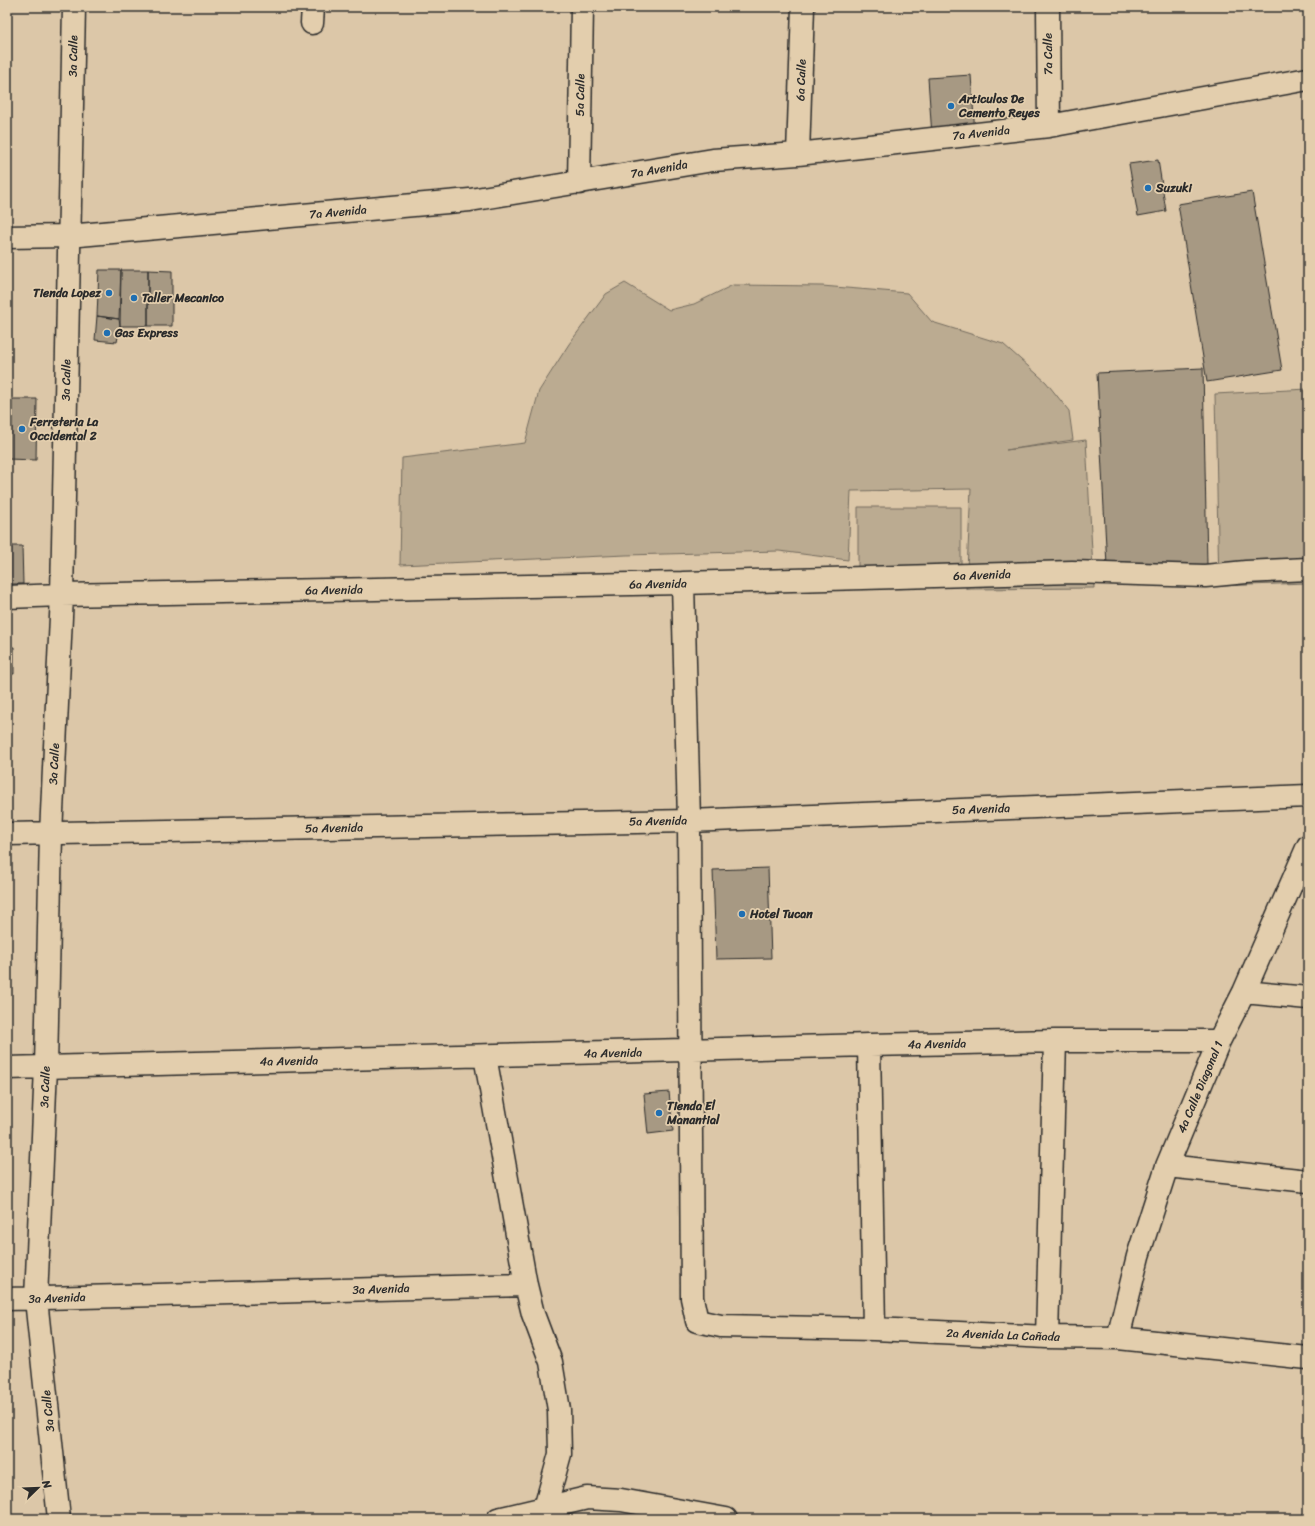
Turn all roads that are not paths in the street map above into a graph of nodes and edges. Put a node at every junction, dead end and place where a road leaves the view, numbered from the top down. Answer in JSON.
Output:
{"nodes":[{"id":1,"x":74,"y":7,"type":"edge"},
{"id":2,"x":582,"y":7,"type":"edge"},
{"id":3,"x":803,"y":7,"type":"edge"},
{"id":4,"x":1048,"y":7,"type":"edge"},
{"id":5,"x":1308,"y":80,"type":"edge"},
{"id":6,"x":1049,"y":126,"type":"junction"},
{"id":7,"x":798,"y":154,"type":"junction"},
{"id":8,"x":579,"y":183,"type":"junction"},
{"id":9,"x":68,"y":236,"type":"junction"},
{"id":10,"x":7,"y":237,"type":"edge"},
{"id":11,"x":1308,"y":569,"type":"edge"},
{"id":12,"x":683,"y":583,"type":"junction"},
{"id":13,"x":62,"y":595,"type":"junction"},
{"id":14,"x":7,"y":597,"type":"edge"},
{"id":15,"x":1308,"y":796,"type":"edge"},
{"id":16,"x":689,"y":821,"type":"junction"},
{"id":17,"x":7,"y":834,"type":"edge"},
{"id":18,"x":51,"y":834,"type":"junction"},
{"id":19,"x":1308,"y":846,"type":"edge"},
{"id":20,"x":1244,"y":992,"type":"junction"},
{"id":21,"x":1308,"y":998,"type":"edge"},
{"id":22,"x":1219,"y":1041,"type":"junction"},
{"id":23,"x":1055,"y":1042,"type":"junction"},
{"id":24,"x":869,"y":1045,"type":"junction"},
{"id":25,"x":691,"y":1051,"type":"junction"},
{"id":26,"x":485,"y":1056,"type":"junction"},
{"id":27,"x":46,"y":1067,"type":"junction"},
{"id":28,"x":7,"y":1068,"type":"edge"},
{"id":29,"x":1167,"y":1166,"type":"junction"},
{"id":30,"x":1308,"y":1181,"type":"edge"},
{"id":31,"x":526,"y":1285,"type":"junction"},
{"id":32,"x":36,"y":1299,"type":"junction"},
{"id":33,"x":7,"y":1300,"type":"edge"},
{"id":34,"x":874,"y":1329,"type":"junction"},
{"id":35,"x":1047,"y":1337,"type":"junction"},
{"id":36,"x":1118,"y":1338,"type":"junction"},
{"id":37,"x":1308,"y":1358,"type":"edge"},
{"id":38,"x":545,"y":1508,"type":"junction"},
{"id":39,"x":59,"y":1519,"type":"edge"},
{"id":40,"x":498,"y":1519,"type":"edge"},
{"id":41,"x":726,"y":1519,"type":"edge"}],
"edges":[{"from":1,"to":9,"type":"street","name":"3a Calle"},
{"from":2,"to":8,"type":"street","name":"5a Calle"},
{"from":3,"to":7,"type":"street","name":"6a Calle"},
{"from":4,"to":6,"type":"street","name":"7a Calle"},
{"from":5,"to":6,"type":"street","name":"7a Avenida"},
{"from":6,"to":7,"type":"street","name":"7a Avenida"},
{"from":7,"to":8,"type":"street","name":"7a Avenida"},
{"from":8,"to":9,"type":"street","name":"7a Avenida"},
{"from":9,"to":10,"type":"street","name":"7a Avenida"},
{"from":9,"to":13,"type":"street","name":"3a Calle"},
{"from":11,"to":12,"type":"street","name":"6a Avenida"},
{"from":12,"to":13,"type":"street","name":"6a Avenida"},
{"from":12,"to":16,"type":"street"},
{"from":13,"to":14,"type":"street","name":"6a Avenida"},
{"from":13,"to":18,"type":"street","name":"3a Calle"},
{"from":15,"to":16,"type":"street","name":"5a Avenida"},
{"from":16,"to":18,"type":"street","name":"5a Avenida"},
{"from":16,"to":25,"type":"street"},
{"from":17,"to":18,"type":"street","name":"5a Avenida"},
{"from":18,"to":27,"type":"street","name":"3a Calle"},
{"from":19,"to":20,"type":"street","name":"4a Calle Diagonal 1"},
{"from":20,"to":21,"type":"street"},
{"from":20,"to":22,"type":"street","name":"4a Calle Diagonal 1"},
{"from":22,"to":23,"type":"street","name":"4a Avenida"},
{"from":22,"to":29,"type":"street","name":"4a Calle Diagonal 1"},
{"from":23,"to":24,"type":"street","name":"4a Avenida"},
{"from":23,"to":35,"type":"street"},
{"from":24,"to":25,"type":"street","name":"4a Avenida"},
{"from":24,"to":34,"type":"street"},
{"from":25,"to":26,"type":"street","name":"4a Avenida"},
{"from":25,"to":34,"type":"street","name":"2a Avenida La Cañada"},
{"from":26,"to":27,"type":"street","name":"4a Avenida"},
{"from":26,"to":31,"type":"street"},
{"from":27,"to":28,"type":"street","name":"4a Avenida"},
{"from":27,"to":32,"type":"street","name":"3a Calle"},
{"from":29,"to":30,"type":"street"},
{"from":29,"to":36,"type":"street","name":"4a Calle Diagonal 1"},
{"from":31,"to":32,"type":"street","name":"3a Avenida"},
{"from":31,"to":38,"type":"street"},
{"from":32,"to":33,"type":"street","name":"3a Avenida"},
{"from":32,"to":39,"type":"street","name":"3a Calle"},
{"from":34,"to":35,"type":"street","name":"2a Avenida La Cañada"},
{"from":35,"to":36,"type":"street","name":"2a Avenida La Cañada"},
{"from":36,"to":37,"type":"street","name":"2a Avenida La Cañada"},
{"from":38,"to":40,"type":"street"},
{"from":38,"to":41,"type":"street"}]}
